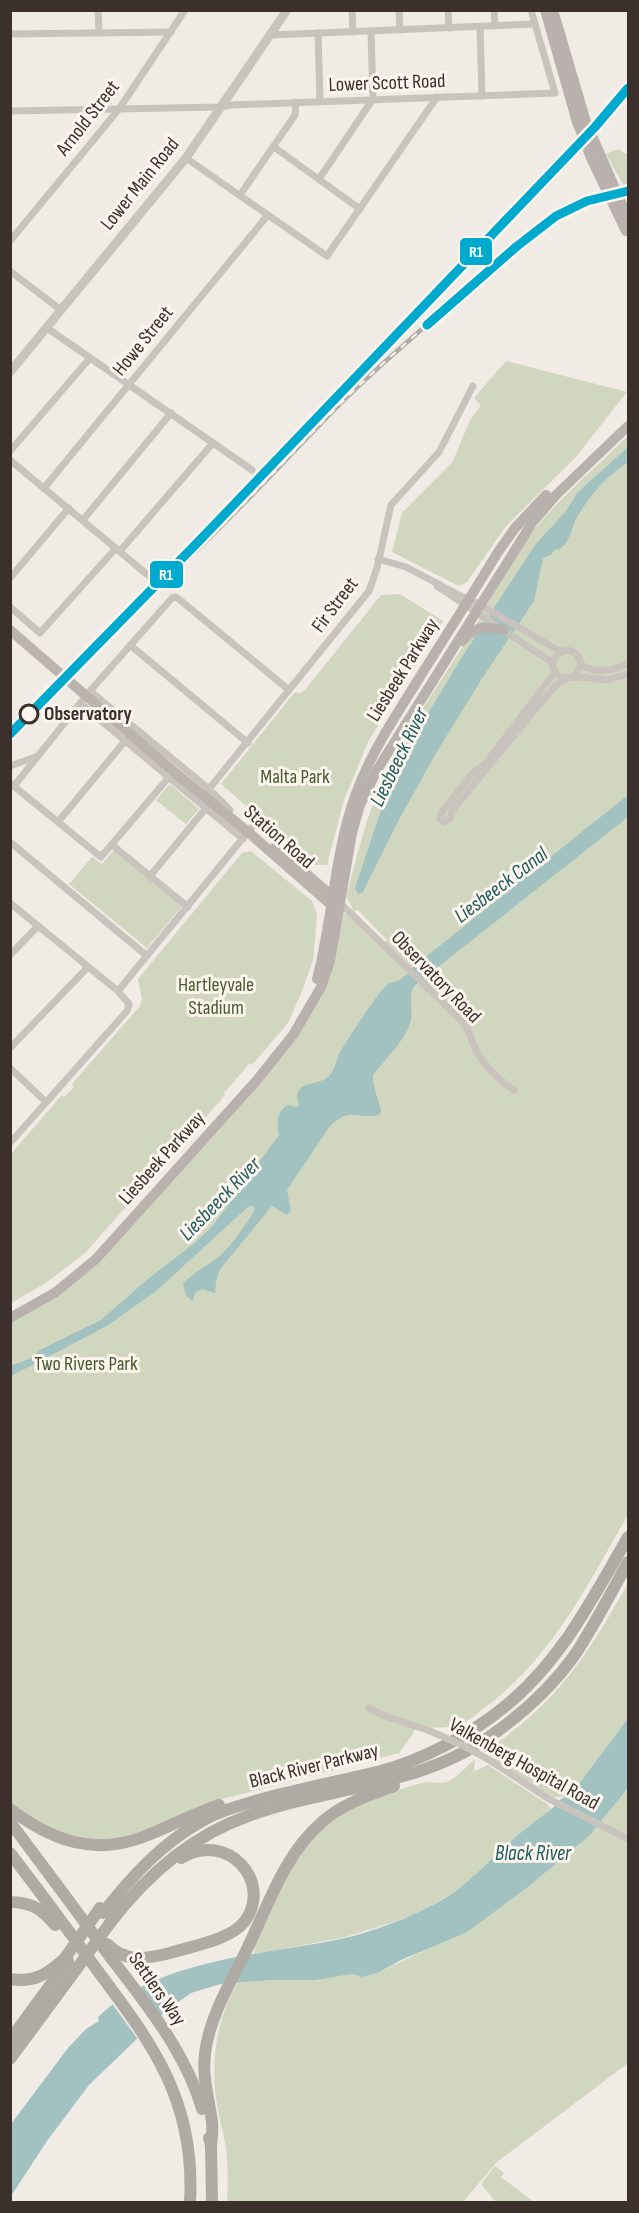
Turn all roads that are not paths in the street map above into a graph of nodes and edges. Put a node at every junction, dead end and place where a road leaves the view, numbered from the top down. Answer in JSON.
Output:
{"nodes":[{"id":1,"x":98,"y":10,"type":"edge"},
{"id":2,"x":185,"y":10,"type":"edge"},
{"id":3,"x":287,"y":10,"type":"edge"},
{"id":4,"x":352,"y":10,"type":"edge"},
{"id":5,"x":399,"y":10,"type":"edge"},
{"id":6,"x":448,"y":10,"type":"edge"},
{"id":7,"x":494,"y":10,"type":"edge"},
{"id":8,"x":531,"y":10,"type":"edge"},
{"id":9,"x":545,"y":10,"type":"edge"},
{"id":10,"x":553,"y":10,"type":"edge"},
{"id":11,"x":534,"y":24,"type":"junction"},
{"id":12,"x":495,"y":26,"type":"junction"},
{"id":13,"x":480,"y":27,"type":"junction"},
{"id":14,"x":449,"y":28,"type":"junction"},
{"id":15,"x":400,"y":30,"type":"junction"},
{"id":16,"x":371,"y":31,"type":"junction"},
{"id":17,"x":171,"y":32,"type":"junction"},
{"id":18,"x":353,"y":32,"type":"junction"},
{"id":19,"x":99,"y":33,"type":"junction"},
{"id":20,"x":318,"y":33,"type":"junction"},
{"id":21,"x":10,"y":34,"type":"edge"},
{"id":22,"x":271,"y":34,"type":"junction"},
{"id":23,"x":482,"y":96,"type":"junction"},
{"id":24,"x":437,"y":97,"type":"junction"},
{"id":25,"x":373,"y":99,"type":"junction"},
{"id":26,"x":320,"y":101,"type":"junction"},
{"id":27,"x":296,"y":102,"type":"junction"},
{"id":28,"x":221,"y":107,"type":"junction"},
{"id":29,"x":119,"y":109,"type":"junction"},
{"id":30,"x":10,"y":111,"type":"edge"},
{"id":31,"x":274,"y":147,"type":"junction"},
{"id":32,"x":186,"y":158,"type":"junction"},
{"id":33,"x":319,"y":178,"type":"junction"},
{"id":34,"x":240,"y":195,"type":"junction"},
{"id":35,"x":360,"y":209,"type":"junction"},
{"id":36,"x":268,"y":215,"type":"junction"},
{"id":37,"x":628,"y":229,"type":"edge"},
{"id":38,"x":10,"y":241,"type":"edge"},
{"id":39,"x":10,"y":271,"type":"edge"},
{"id":40,"x":61,"y":310,"type":"junction"},
{"id":41,"x":47,"y":328,"type":"junction"},
{"id":42,"x":90,"y":358,"type":"junction"},
{"id":43,"x":10,"y":372,"type":"edge"},
{"id":44,"x":129,"y":385,"type":"junction"},
{"id":45,"x":472,"y":386,"type":"dead end"},
{"id":46,"x":171,"y":413,"type":"junction"},
{"id":47,"x":628,"y":420,"type":"edge"},
{"id":48,"x":628,"y":426,"type":"edge"},
{"id":49,"x":213,"y":443,"type":"junction"},
{"id":50,"x":10,"y":451,"type":"edge"},
{"id":51,"x":13,"y":463,"type":"edge"},
{"id":52,"x":252,"y":470,"type":"dead end"},
{"id":53,"x":10,"y":472,"type":"edge"},
{"id":54,"x":44,"y":488,"type":"junction"},
{"id":55,"x":69,"y":508,"type":"junction"},
{"id":56,"x":83,"y":520,"type":"junction"},
{"id":57,"x":118,"y":550,"type":"junction"},
{"id":58,"x":378,"y":559,"type":"junction"},
{"id":59,"x":149,"y":576,"type":"dead end"},
{"id":60,"x":10,"y":578,"type":"edge"},
{"id":61,"x":472,"y":605,"type":"junction"},
{"id":62,"x":10,"y":607,"type":"edge"},
{"id":63,"x":10,"y":630,"type":"edge"},
{"id":64,"x":504,"y":630,"type":"junction"},
{"id":65,"x":130,"y":645,"type":"junction"},
{"id":66,"x":561,"y":652,"type":"junction"},
{"id":67,"x":449,"y":654,"type":"junction"},
{"id":68,"x":553,"y":663,"type":"junction"},
{"id":69,"x":628,"y":663,"type":"edge"},
{"id":70,"x":581,"y":665,"type":"junction"},
{"id":71,"x":555,"y":672,"type":"junction"},
{"id":72,"x":628,"y":674,"type":"edge"},
{"id":73,"x":574,"y":677,"type":"junction"},
{"id":74,"x":566,"y":679,"type":"junction"},
{"id":75,"x":289,"y":690,"type":"junction"},
{"id":76,"x":90,"y":691,"type":"junction"},
{"id":77,"x":81,"y":704,"type":"junction"},
{"id":78,"x":125,"y":741,"type":"junction"},
{"id":79,"x":248,"y":743,"type":"junction"},
{"id":80,"x":39,"y":756,"type":"junction"},
{"id":81,"x":10,"y":766,"type":"edge"},
{"id":82,"x":171,"y":774,"type":"junction"},
{"id":83,"x":12,"y":784,"type":"edge"},
{"id":84,"x":207,"y":792,"type":"junction"},
{"id":85,"x":206,"y":808,"type":"junction"},
{"id":86,"x":58,"y":822,"type":"junction"},
{"id":87,"x":248,"y":833,"type":"junction"},
{"id":88,"x":10,"y":842,"type":"edge"},
{"id":89,"x":112,"y":845,"type":"junction"},
{"id":90,"x":150,"y":876,"type":"junction"},
{"id":91,"x":10,"y":903,"type":"edge"},
{"id":92,"x":336,"y":904,"type":"junction"},
{"id":93,"x":188,"y":907,"type":"junction"},
{"id":94,"x":38,"y":926,"type":"junction"},
{"id":95,"x":10,"y":955,"type":"edge"},
{"id":96,"x":147,"y":956,"type":"junction"},
{"id":97,"x":88,"y":967,"type":"junction"},
{"id":98,"x":118,"y":991,"type":"junction"},
{"id":99,"x":10,"y":1048,"type":"edge"},
{"id":100,"x":10,"y":1068,"type":"edge"},
{"id":101,"x":514,"y":1090,"type":"dead end"},
{"id":102,"x":46,"y":1102,"type":"junction"},
{"id":103,"x":10,"y":1143,"type":"edge"},
{"id":104,"x":10,"y":1318,"type":"edge"},
{"id":105,"x":628,"y":1537,"type":"edge"},
{"id":106,"x":628,"y":1562,"type":"edge"},
{"id":107,"x":369,"y":1708,"type":"dead end"},
{"id":108,"x":487,"y":1738,"type":"junction"},
{"id":109,"x":320,"y":1784,"type":"junction"},
{"id":110,"x":10,"y":1809,"type":"edge"},
{"id":111,"x":10,"y":1822,"type":"edge"},
{"id":112,"x":628,"y":1839,"type":"edge"},
{"id":113,"x":10,"y":1853,"type":"edge"},
{"id":114,"x":10,"y":1902,"type":"edge"},
{"id":115,"x":107,"y":1914,"type":"junction"},
{"id":116,"x":81,"y":1917,"type":"junction"},
{"id":117,"x":75,"y":1940,"type":"junction"},
{"id":118,"x":69,"y":1963,"type":"junction"},
{"id":119,"x":10,"y":1979,"type":"edge"},
{"id":120,"x":10,"y":2040,"type":"edge"},
{"id":121,"x":10,"y":2059,"type":"edge"},
{"id":122,"x":211,"y":2145,"type":"junction"},
{"id":123,"x":191,"y":2184,"type":"junction"},
{"id":124,"x":185,"y":2202,"type":"edge"},
{"id":125,"x":190,"y":2202,"type":"edge"},
{"id":126,"x":212,"y":2202,"type":"edge"}],
"edges":[{"from":1,"to":19,"type":"street"},
{"from":2,"to":17,"type":"street","name":"Arnold Street"},
{"from":3,"to":22,"type":"street","name":"Lower Main Road"},
{"from":4,"to":18,"type":"street"},
{"from":5,"to":15,"type":"street"},
{"from":6,"to":14,"type":"street"},
{"from":7,"to":12,"type":"street"},
{"from":8,"to":11,"type":"street"},
{"from":9,"to":37,"type":"main road","bridge":true},
{"from":10,"to":37,"type":"main road","bridge":true},
{"from":11,"to":12,"type":"street"},
{"from":11,"to":23,"type":"street","name":"Lower Scott Road"},
{"from":12,"to":13,"type":"street"},
{"from":13,"to":14,"type":"street"},
{"from":13,"to":23,"type":"street"},
{"from":14,"to":15,"type":"street"},
{"from":15,"to":16,"type":"street"},
{"from":16,"to":18,"type":"street"},
{"from":16,"to":25,"type":"street"},
{"from":17,"to":19,"type":"street"},
{"from":17,"to":29,"type":"street","name":"Arnold Street"},
{"from":18,"to":20,"type":"street"},
{"from":19,"to":21,"type":"street"},
{"from":20,"to":22,"type":"street"},
{"from":20,"to":26,"type":"street"},
{"from":22,"to":28,"type":"street","name":"Lower Main Road"},
{"from":23,"to":24,"type":"street","name":"Lower Scott Road"},
{"from":24,"to":25,"type":"street","name":"Lower Scott Road"},
{"from":24,"to":35,"type":"street"},
{"from":25,"to":26,"type":"street","name":"Lower Scott Road"},
{"from":25,"to":33,"type":"street"},
{"from":26,"to":27,"type":"street","name":"Lower Scott Road"},
{"from":27,"to":28,"type":"street","name":"Lower Scott Road"},
{"from":27,"to":31,"type":"street"},
{"from":28,"to":29,"type":"street","name":"Lower Scott Road"},
{"from":28,"to":32,"type":"street","name":"Lower Main Road"},
{"from":29,"to":30,"type":"street","name":"Lower Scott Road"},
{"from":29,"to":38,"type":"street","name":"Arnold Street"},
{"from":31,"to":33,"type":"street"},
{"from":31,"to":34,"type":"street"},
{"from":32,"to":34,"type":"street"},
{"from":32,"to":40,"type":"street","name":"Lower Main Road"},
{"from":33,"to":35,"type":"street"},
{"from":34,"to":36,"type":"street"},
{"from":35,"to":36,"type":"street"},
{"from":36,"to":44,"type":"street","name":"Howe Street"},
{"from":39,"to":40,"type":"street"},
{"from":40,"to":41,"type":"street","name":"Lower Main Road"},
{"from":41,"to":42,"type":"street"},
{"from":41,"to":43,"type":"street","name":"Lower Main Road"},
{"from":42,"to":44,"type":"street"},
{"from":42,"to":50,"type":"street"},
{"from":44,"to":46,"type":"street"},
{"from":44,"to":54,"type":"street","name":"Howe Street"},
{"from":45,"to":58,"type":"street","name":"Fir Street"},
{"from":46,"to":49,"type":"street"},
{"from":46,"to":56,"type":"street"},
{"from":47,"to":61,"type":"main road","name":"Liesbeek Parkway"},
{"from":48,"to":61,"type":"main road","name":"Liesbeek Parkway"},
{"from":49,"to":52,"type":"street"},
{"from":49,"to":57,"type":"street"},
{"from":51,"to":53,"type":"street"},
{"from":51,"to":54,"type":"street"},
{"from":54,"to":55,"type":"street"},
{"from":55,"to":56,"type":"street"},
{"from":55,"to":60,"type":"street"},
{"from":56,"to":57,"type":"street"},
{"from":57,"to":59,"type":"street"},
{"from":57,"to":62,"type":"street"},
{"from":58,"to":61,"type":"street"},
{"from":58,"to":75,"type":"street","name":"Fir Street"},
{"from":61,"to":64,"type":"street"},
{"from":61,"to":66,"type":"street"},
{"from":61,"to":67,"type":"main road","name":"Liesbeek Parkway"},
{"from":61,"to":92,"type":"main road","name":"Liesbeek Parkway"},
{"from":63,"to":82,"type":"main road","name":"Station Road","bridge":true},
{"from":64,"to":67,"type":"main road"},
{"from":64,"to":68,"type":"street"},
{"from":65,"to":75,"type":"street"},
{"from":65,"to":76,"type":"street"},
{"from":65,"to":79,"type":"street"},
{"from":66,"to":68,"type":"street"},
{"from":66,"to":70,"type":"street"},
{"from":67,"to":92,"type":"main road","name":"Liesbeek Parkway"},
{"from":68,"to":71,"type":"street"},
{"from":69,"to":70,"type":"street"},
{"from":70,"to":73,"type":"street"},
{"from":71,"to":74,"type":"street"},
{"from":71,"to":74,"type":"street"},
{"from":72,"to":73,"type":"street"},
{"from":73,"to":74,"type":"street"},
{"from":75,"to":79,"type":"street","name":"Fir Street"},
{"from":76,"to":77,"type":"street"},
{"from":76,"to":84,"type":"street"},
{"from":77,"to":78,"type":"street"},
{"from":77,"to":80,"type":"street"},
{"from":78,"to":82,"type":"street"},
{"from":78,"to":86,"type":"street"},
{"from":79,"to":84,"type":"street","name":"Fir Street"},
{"from":80,"to":81,"type":"street"},
{"from":80,"to":83,"type":"street"},
{"from":82,"to":84,"type":"main road","name":"Station Road"},
{"from":82,"to":85,"type":"street"},
{"from":82,"to":89,"type":"street"},
{"from":83,"to":86,"type":"street"},
{"from":84,"to":87,"type":"main road","name":"Station Road"},
{"from":84,"to":87,"type":"main road","name":"Station Road"},
{"from":85,"to":87,"type":"street"},
{"from":85,"to":90,"type":"street"},
{"from":86,"to":89,"type":"street"},
{"from":87,"to":92,"type":"main road","name":"Station Road"},
{"from":87,"to":93,"type":"street"},
{"from":88,"to":96,"type":"street"},
{"from":89,"to":90,"type":"street"},
{"from":90,"to":93,"type":"street"},
{"from":91,"to":94,"type":"street"},
{"from":92,"to":101,"type":"street","name":"Observatory Road"},
{"from":92,"to":104,"type":"main road","name":"Liesbeek Parkway"},
{"from":93,"to":96,"type":"street"},
{"from":94,"to":95,"type":"street"},
{"from":94,"to":97,"type":"street"},
{"from":96,"to":98,"type":"street"},
{"from":97,"to":98,"type":"street"},
{"from":97,"to":99,"type":"street"},
{"from":98,"to":102,"type":"street"},
{"from":100,"to":102,"type":"street"},
{"from":102,"to":103,"type":"street"},
{"from":105,"to":109,"type":"highway","name":"Black River Parkway"},
{"from":106,"to":108,"type":"highway","name":"Black River Parkway"},
{"from":107,"to":112,"type":"street","name":"Valkenberg Hospital Road","bridge":true},
{"from":108,"to":115,"type":"highway","name":"Black River Parkway"},
{"from":108,"to":122,"type":"highway"},
{"from":109,"to":110,"type":"highway"},
{"from":109,"to":115,"type":"highway","name":"Black River Parkway"},
{"from":111,"to":116,"type":"highway","name":"Settlers Way"},
{"from":113,"to":117,"type":"highway","name":"Settlers Way"},
{"from":114,"to":117,"type":"highway"},
{"from":115,"to":116,"type":"highway"},
{"from":115,"to":118,"type":"highway","name":"Black River Parkway","bridge":true},
{"from":116,"to":122,"type":"highway","name":"Settlers Way"},
{"from":117,"to":123,"type":"highway","name":"Settlers Way"},
{"from":118,"to":119,"type":"highway"},
{"from":118,"to":120,"type":"highway","name":"Black River Parkway"},
{"from":118,"to":121,"type":"highway","name":"Black River Parkway"},
{"from":122,"to":126,"type":"highway","name":"Settlers Way"},
{"from":123,"to":124,"type":"highway"},
{"from":123,"to":125,"type":"highway","name":"Settlers Way"}]}
